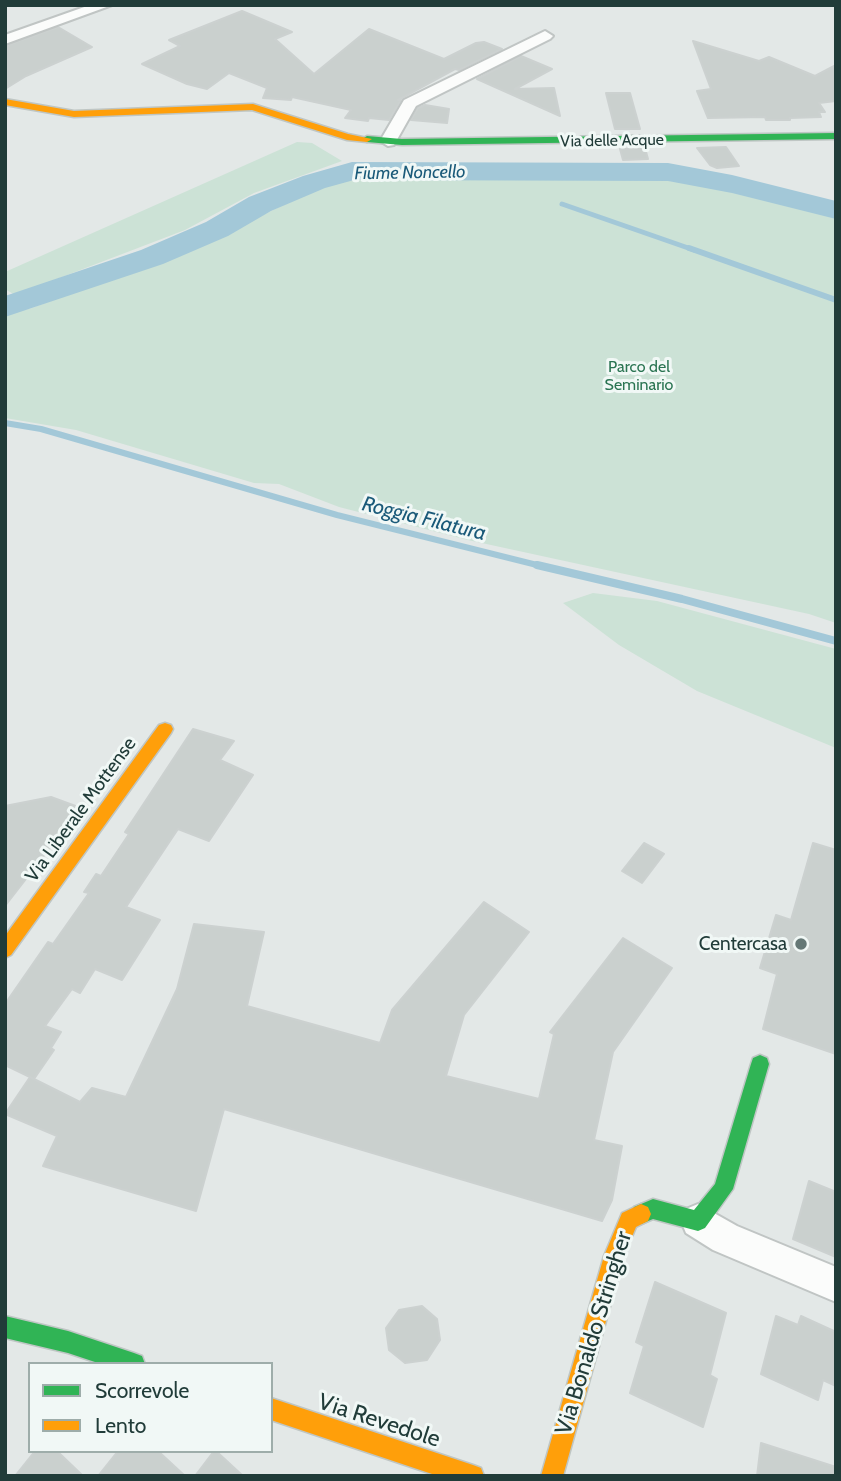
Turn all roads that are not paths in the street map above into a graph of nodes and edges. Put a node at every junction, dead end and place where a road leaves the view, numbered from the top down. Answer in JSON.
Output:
{"nodes":[{"id":1,"x":104,"y":5,"type":"edge"},
{"id":2,"x":545,"y":36,"type":"dead end"},
{"id":3,"x":5,"y":40,"type":"edge"},
{"id":4,"x":5,"y":102,"type":"edge"},
{"id":5,"x":836,"y":136,"type":"edge"},
{"id":6,"x":387,"y":141,"type":"junction"},
{"id":7,"x":165,"y":729,"type":"dead end"},
{"id":8,"x":5,"y":950,"type":"edge"},
{"id":9,"x":760,"y":1064,"type":"dead end"},
{"id":10,"x":698,"y":1220,"type":"junction"},
{"id":11,"x":836,"y":1285,"type":"edge"},
{"id":12,"x":5,"y":1327,"type":"edge"},
{"id":13,"x":128,"y":1362,"type":"edge"},
{"id":14,"x":273,"y":1410,"type":"edge"},
{"id":15,"x":473,"y":1476,"type":"edge"},
{"id":16,"x":552,"y":1476,"type":"edge"}],
"edges":[{"from":1,"to":3,"type":"street"},
{"from":2,"to":6,"type":"street"},
{"from":4,"to":6,"type":"street","name":"Via delle Acque"},
{"from":5,"to":6,"type":"street","name":"Via delle Acque"},
{"from":7,"to":8,"type":"street","name":"Via Liberale Mottense"},
{"from":9,"to":10,"type":"street"},
{"from":10,"to":11,"type":"street","name":"Via Bonaldo Stringher"},
{"from":10,"to":16,"type":"street","name":"Via Bonaldo Stringher"},
{"from":12,"to":13,"type":"street"},
{"from":14,"to":15,"type":"street","name":"Via Revedole"}]}
